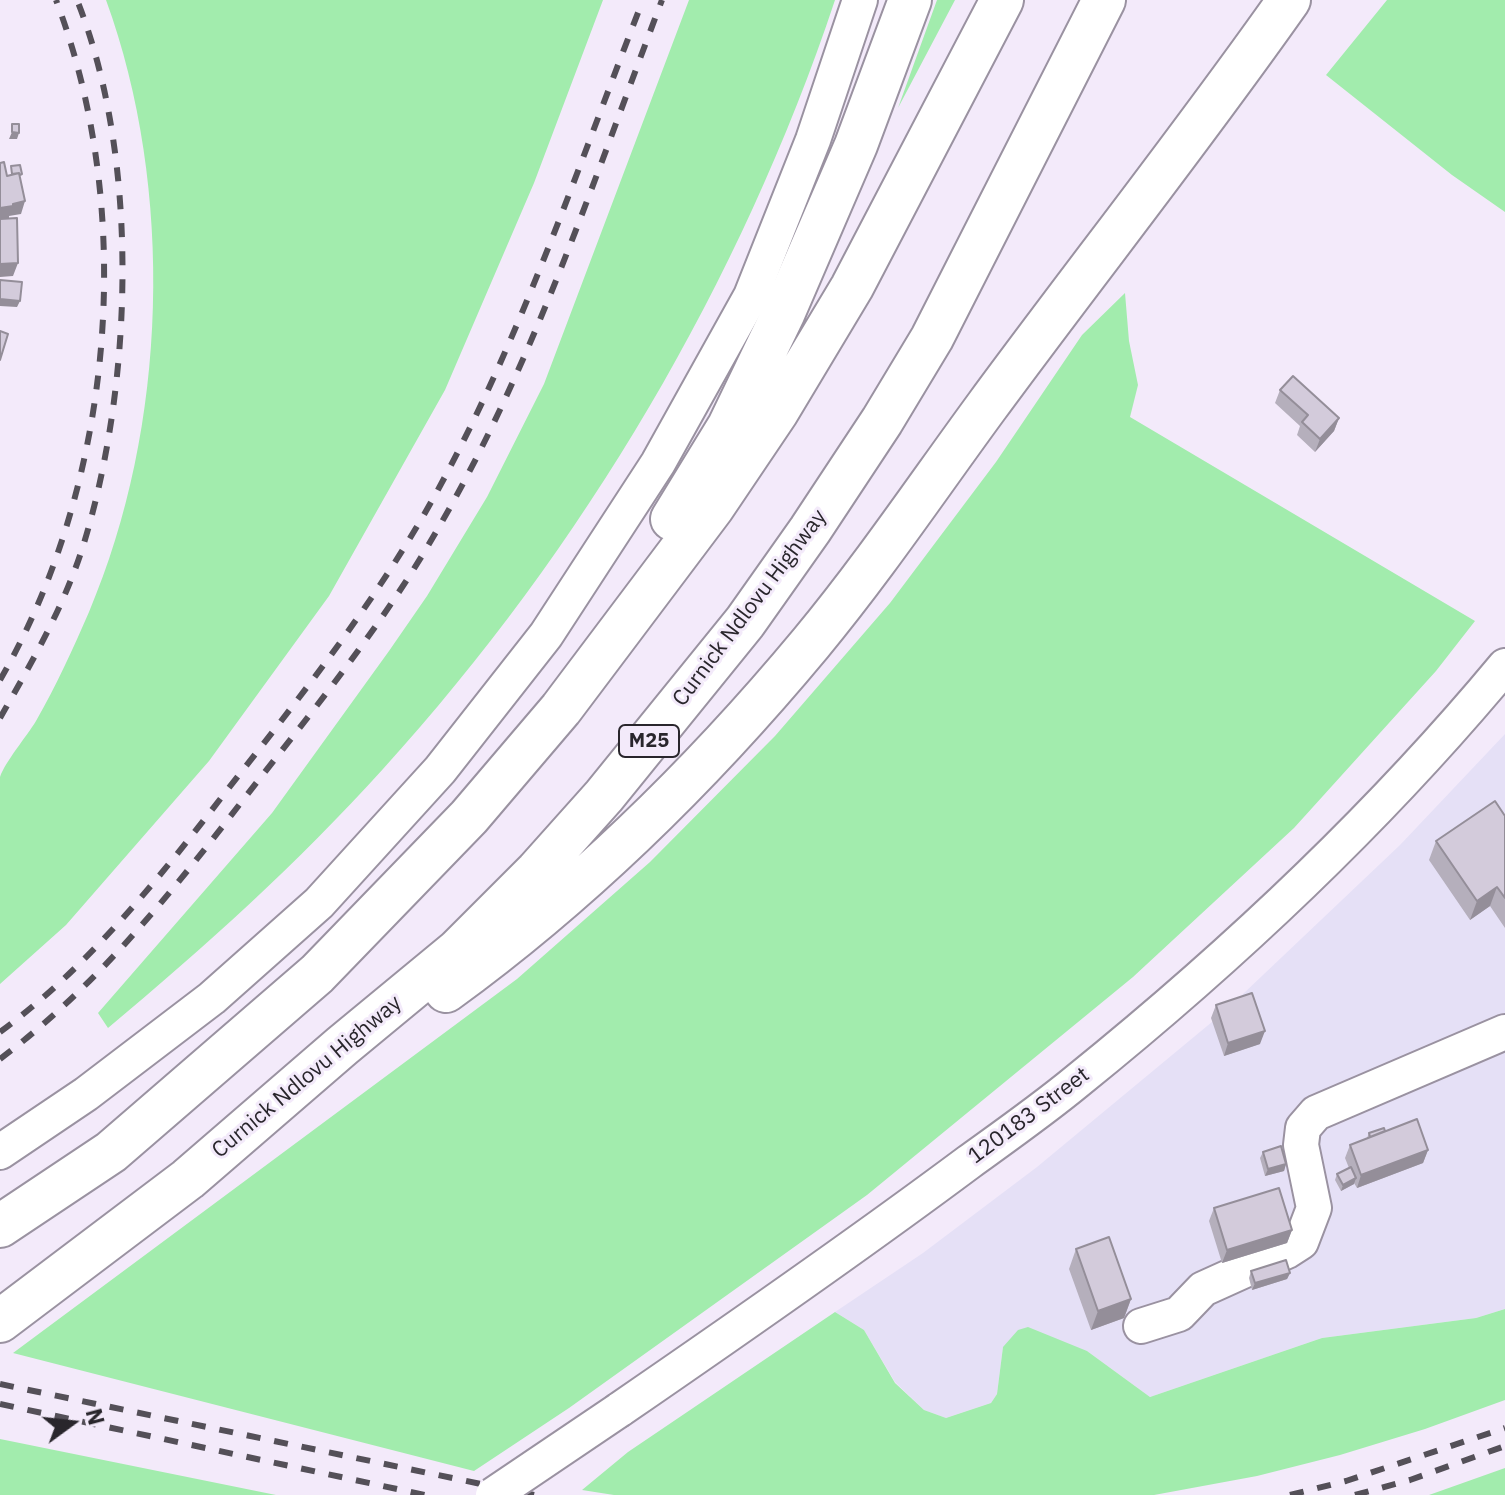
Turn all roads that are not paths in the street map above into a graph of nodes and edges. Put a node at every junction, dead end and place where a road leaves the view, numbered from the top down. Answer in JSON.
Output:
{"nodes":[{"id":1,"x":860,"y":0,"type":"edge"},
{"id":2,"x":910,"y":0,"type":"edge"},
{"id":3,"x":1002,"y":0,"type":"edge"},
{"id":4,"x":1104,"y":0,"type":"edge"},
{"id":5,"x":1289,"y":0,"type":"edge"},
{"id":6,"x":1505,"y":666,"type":"edge"},
{"id":7,"x":542,"y":732,"type":"junction"},
{"id":8,"x":1505,"y":1032,"type":"edge"},
{"id":9,"x":0,"y":1152,"type":"edge"},
{"id":10,"x":188,"y":1179,"type":"junction"},
{"id":11,"x":0,"y":1226,"type":"edge"},
{"id":12,"x":0,"y":1321,"type":"edge"},
{"id":13,"x":1141,"y":1326,"type":"dead end"},
{"id":14,"x":493,"y":1495,"type":"edge"}],
"edges":[{"from":1,"to":9,"type":"street"},
{"from":2,"to":7,"type":"main road"},
{"from":3,"to":7,"type":"main road"},
{"from":4,"to":10,"type":"main road","name":"Curnick Ndlovu Highway","number":"M25"},
{"from":5,"to":10,"type":"main road"},
{"from":6,"to":14,"type":"street","name":"120183 Street","bridge":true},
{"from":7,"to":11,"type":"main road"},
{"from":8,"to":13,"type":"street"},
{"from":10,"to":12,"type":"main road","name":"Curnick Ndlovu Highway","number":"M25"}]}
